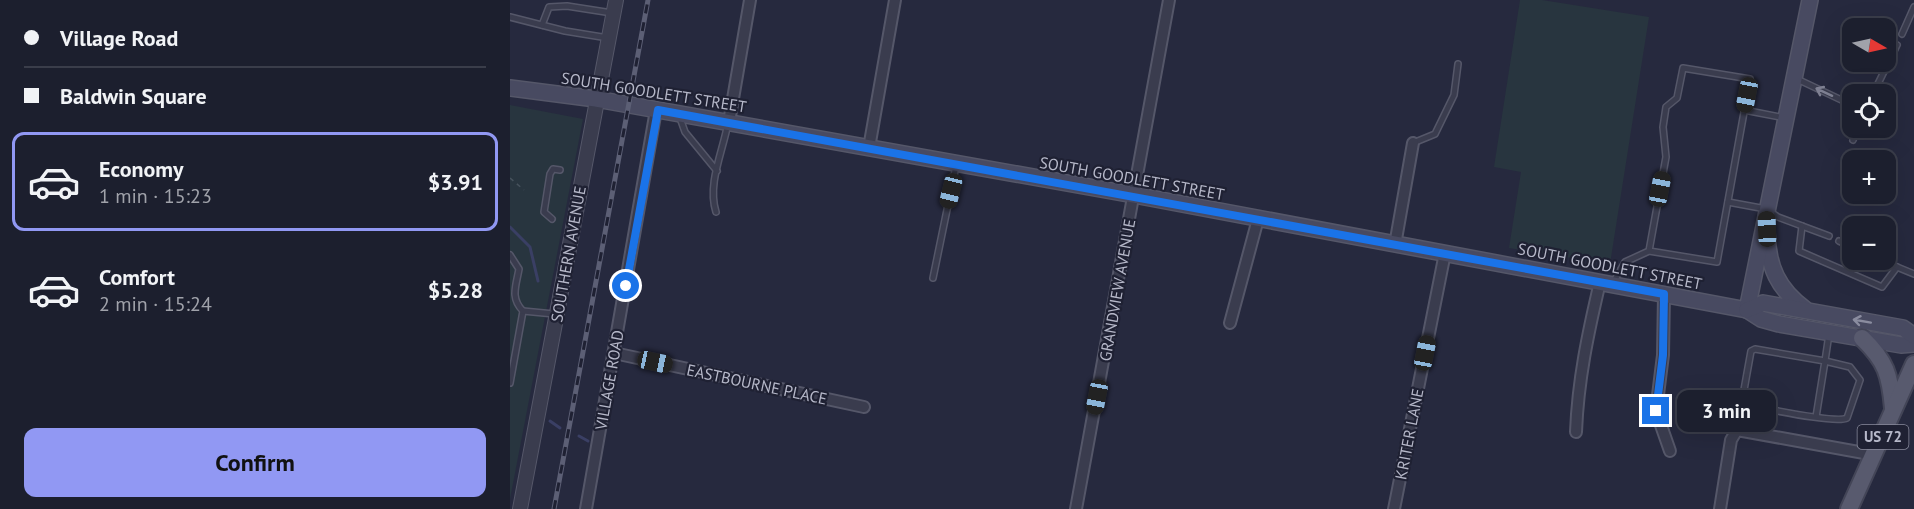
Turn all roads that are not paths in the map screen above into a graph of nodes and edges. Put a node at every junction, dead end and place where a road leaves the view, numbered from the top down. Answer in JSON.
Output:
{"nodes":[{"id":1,"x":750,"y":0,"type":"edge"},
{"id":2,"x":895,"y":0,"type":"edge"},
{"id":3,"x":1169,"y":0,"type":"edge"},
{"id":4,"x":1810,"y":0,"type":"edge"},
{"id":5,"x":615,"y":7,"type":"edge"},
{"id":6,"x":1914,"y":7,"type":"edge"},
{"id":7,"x":510,"y":17,"type":"edge"},
{"id":8,"x":542,"y":25,"type":"junction"},
{"id":9,"x":1902,"y":34,"type":"dead end"},
{"id":10,"x":609,"y":38,"type":"junction"},
{"id":11,"x":1898,"y":45,"type":"dead end"},
{"id":12,"x":1458,"y":64,"type":"dead end"},
{"id":13,"x":1796,"y":79,"type":"junction"},
{"id":14,"x":1879,"y":84,"type":"edge"},
{"id":15,"x":510,"y":88,"type":"edge"},
{"id":16,"x":596,"y":99,"type":"junction"},
{"id":17,"x":1842,"y":100,"type":"edge"},
{"id":18,"x":656,"y":110,"type":"junction"},
{"id":19,"x":1744,"y":110,"type":"junction"},
{"id":20,"x":678,"y":113,"type":"junction"},
{"id":21,"x":1787,"y":118,"type":"junction"},
{"id":22,"x":729,"y":122,"type":"junction"},
{"id":23,"x":1413,"y":143,"type":"joint"},
{"id":24,"x":869,"y":148,"type":"junction"},
{"id":25,"x":956,"y":164,"type":"junction"},
{"id":26,"x":560,"y":170,"type":"dead end"},
{"id":27,"x":717,"y":171,"type":"junction"},
{"id":28,"x":1134,"y":195,"type":"junction"},
{"id":29,"x":1728,"y":202,"type":"junction"},
{"id":30,"x":1766,"y":209,"type":"junction"},
{"id":31,"x":716,"y":212,"type":"dead end"},
{"id":32,"x":552,"y":219,"type":"dead end"},
{"id":33,"x":1258,"y":219,"type":"junction"},
{"id":34,"x":1802,"y":226,"type":"junction"},
{"id":35,"x":1829,"y":236,"type":"dead end"},
{"id":36,"x":1839,"y":241,"type":"dead end"},
{"id":37,"x":1842,"y":242,"type":"edge"},
{"id":38,"x":1395,"y":245,"type":"junction"},
{"id":39,"x":1649,"y":251,"type":"junction"},
{"id":40,"x":1445,"y":252,"type":"junction"},
{"id":41,"x":510,"y":255,"type":"edge"},
{"id":42,"x":1897,"y":267,"type":"joint"},
{"id":43,"x":1914,"y":274,"type":"edge"},
{"id":44,"x":933,"y":278,"type":"dead end"},
{"id":45,"x":1606,"y":284,"type":"junction"},
{"id":46,"x":1664,"y":294,"type":"junction"},
{"id":47,"x":1747,"y":310,"type":"junction"},
{"id":48,"x":1807,"y":310,"type":"junction"},
{"id":49,"x":523,"y":311,"type":"junction"},
{"id":50,"x":557,"y":314,"type":"junction"},
{"id":51,"x":1230,"y":323,"type":"dead end"},
{"id":52,"x":1829,"y":332,"type":"junction"},
{"id":53,"x":1914,"y":336,"type":"edge"},
{"id":54,"x":1862,"y":338,"type":"junction"},
{"id":55,"x":1914,"y":344,"type":"edge"},
{"id":56,"x":614,"y":353,"type":"junction"},
{"id":57,"x":1825,"y":361,"type":"junction"},
{"id":58,"x":1914,"y":364,"type":"edge"},
{"id":59,"x":510,"y":383,"type":"edge"},
{"id":60,"x":864,"y":407,"type":"dead end"},
{"id":61,"x":1893,"y":412,"type":"junction"},
{"id":62,"x":1816,"y":417,"type":"junction"},
{"id":63,"x":1576,"y":432,"type":"dead end"},
{"id":64,"x":1670,"y":451,"type":"dead end"},
{"id":65,"x":1875,"y":455,"type":"junction"},
{"id":66,"x":520,"y":509,"type":"edge"},
{"id":67,"x":586,"y":509,"type":"edge"},
{"id":68,"x":1076,"y":509,"type":"edge"},
{"id":69,"x":1394,"y":509,"type":"edge"},
{"id":70,"x":1720,"y":509,"type":"edge"},
{"id":71,"x":1850,"y":509,"type":"edge"}],
"edges":[{"from":1,"to":22,"type":"street"},
{"from":2,"to":24,"type":"street"},
{"from":3,"to":28,"type":"street","name":"GRANDVIEW AVENUE"},
{"from":4,"to":13,"type":"main road"},
{"from":5,"to":8,"type":"lane"},
{"from":5,"to":10,"type":"street","name":"SOUTHERN AVENUE"},
{"from":6,"to":9,"type":"lane"},
{"from":7,"to":8,"type":"lane"},
{"from":8,"to":10,"type":"lane"},
{"from":10,"to":16,"type":"street","name":"SOUTHERN AVENUE"},
{"from":11,"to":14,"type":"lane"},
{"from":12,"to":23,"type":"lane"},
{"from":17,"to":13,"type":"lane","one_way":true},
{"from":13,"to":21,"type":"main road"},
{"from":15,"to":16,"type":"main road","name":"SOUTH GOODLETT STREET"},
{"from":16,"to":18,"type":"main road","name":"SOUTH GOODLETT STREET"},
{"from":16,"to":50,"type":"street","name":"SOUTHERN AVENUE"},
{"from":18,"to":20,"type":"main road","name":"SOUTH GOODLETT STREET"},
{"from":18,"to":56,"type":"street","name":"VILLAGE ROAD"},
{"from":19,"to":21,"type":"lane"},
{"from":19,"to":29,"type":"lane"},
{"from":19,"to":39,"type":"lane"},
{"from":20,"to":22,"type":"main road","name":"SOUTH GOODLETT STREET"},
{"from":20,"to":27,"type":"lane"},
{"from":21,"to":30,"type":"main road"},
{"from":22,"to":24,"type":"main road","name":"SOUTH GOODLETT STREET"},
{"from":22,"to":27,"type":"lane"},
{"from":23,"to":38,"type":"street"},
{"from":24,"to":25,"type":"main road","name":"SOUTH GOODLETT STREET"},
{"from":25,"to":28,"type":"main road","name":"SOUTH GOODLETT STREET"},
{"from":25,"to":44,"type":"lane"},
{"from":26,"to":32,"type":"lane"},
{"from":27,"to":31,"type":"lane"},
{"from":28,"to":33,"type":"main road","name":"SOUTH GOODLETT STREET"},
{"from":28,"to":68,"type":"street","name":"GRANDVIEW AVENUE"},
{"from":29,"to":30,"type":"lane"},
{"from":29,"to":39,"type":"lane"},
{"from":30,"to":34,"type":"lane"},
{"from":30,"to":47,"type":"main road"},
{"from":30,"to":48,"type":"main road"},
{"from":33,"to":38,"type":"main road","name":"SOUTH GOODLETT STREET"},
{"from":33,"to":51,"type":"street"},
{"from":34,"to":35,"type":"lane"},
{"from":34,"to":42,"type":"lane"},
{"from":36,"to":37,"type":"lane"},
{"from":38,"to":40,"type":"main road","name":"SOUTH GOODLETT STREET"},
{"from":39,"to":45,"type":"lane"},
{"from":40,"to":45,"type":"main road","name":"SOUTH GOODLETT STREET"},
{"from":40,"to":69,"type":"street","name":"KRITER LANE"},
{"from":41,"to":49,"type":"lane"},
{"from":42,"to":43,"type":"lane"},
{"from":45,"to":46,"type":"main road","name":"SOUTH GOODLETT STREET"},
{"from":45,"to":63,"type":"street"},
{"from":46,"to":47,"type":"main road","name":"SOUTH GOODLETT STREET"},
{"from":46,"to":64,"type":"street"},
{"from":47,"to":48,"type":"main road","name":"SOUTH GOODLETT STREET"},
{"from":47,"to":52,"type":"main road","name":"SOUTH GOODLETT STREET"},
{"from":53,"to":48,"type":"main road","name":"SOUTH GOODLETT STREET","one_way":true},
{"from":49,"to":50,"type":"lane"},
{"from":49,"to":59,"type":"lane"},
{"from":50,"to":66,"type":"street","name":"SOUTHERN AVENUE"},
{"from":52,"to":54,"type":"main road","name":"SOUTH GOODLETT STREET"},
{"from":52,"to":57,"type":"lane"},
{"from":54,"to":55,"type":"main road","name":"SOUTH GOODLETT STREET"},
{"from":54,"to":61,"type":"main road"},
{"from":56,"to":60,"type":"street","name":"EASTBOURNE PLACE"},
{"from":56,"to":67,"type":"street","name":"VILLAGE ROAD"},
{"from":57,"to":62,"type":"lane"},
{"from":57,"to":62,"type":"lane"},
{"from":57,"to":62,"type":"lane"},
{"from":58,"to":61,"type":"main road","number":"US 72"},
{"from":61,"to":65,"type":"main road","number":"US 72"},
{"from":65,"to":70,"type":"street"},
{"from":65,"to":71,"type":"main road","number":"US 72"}]}
